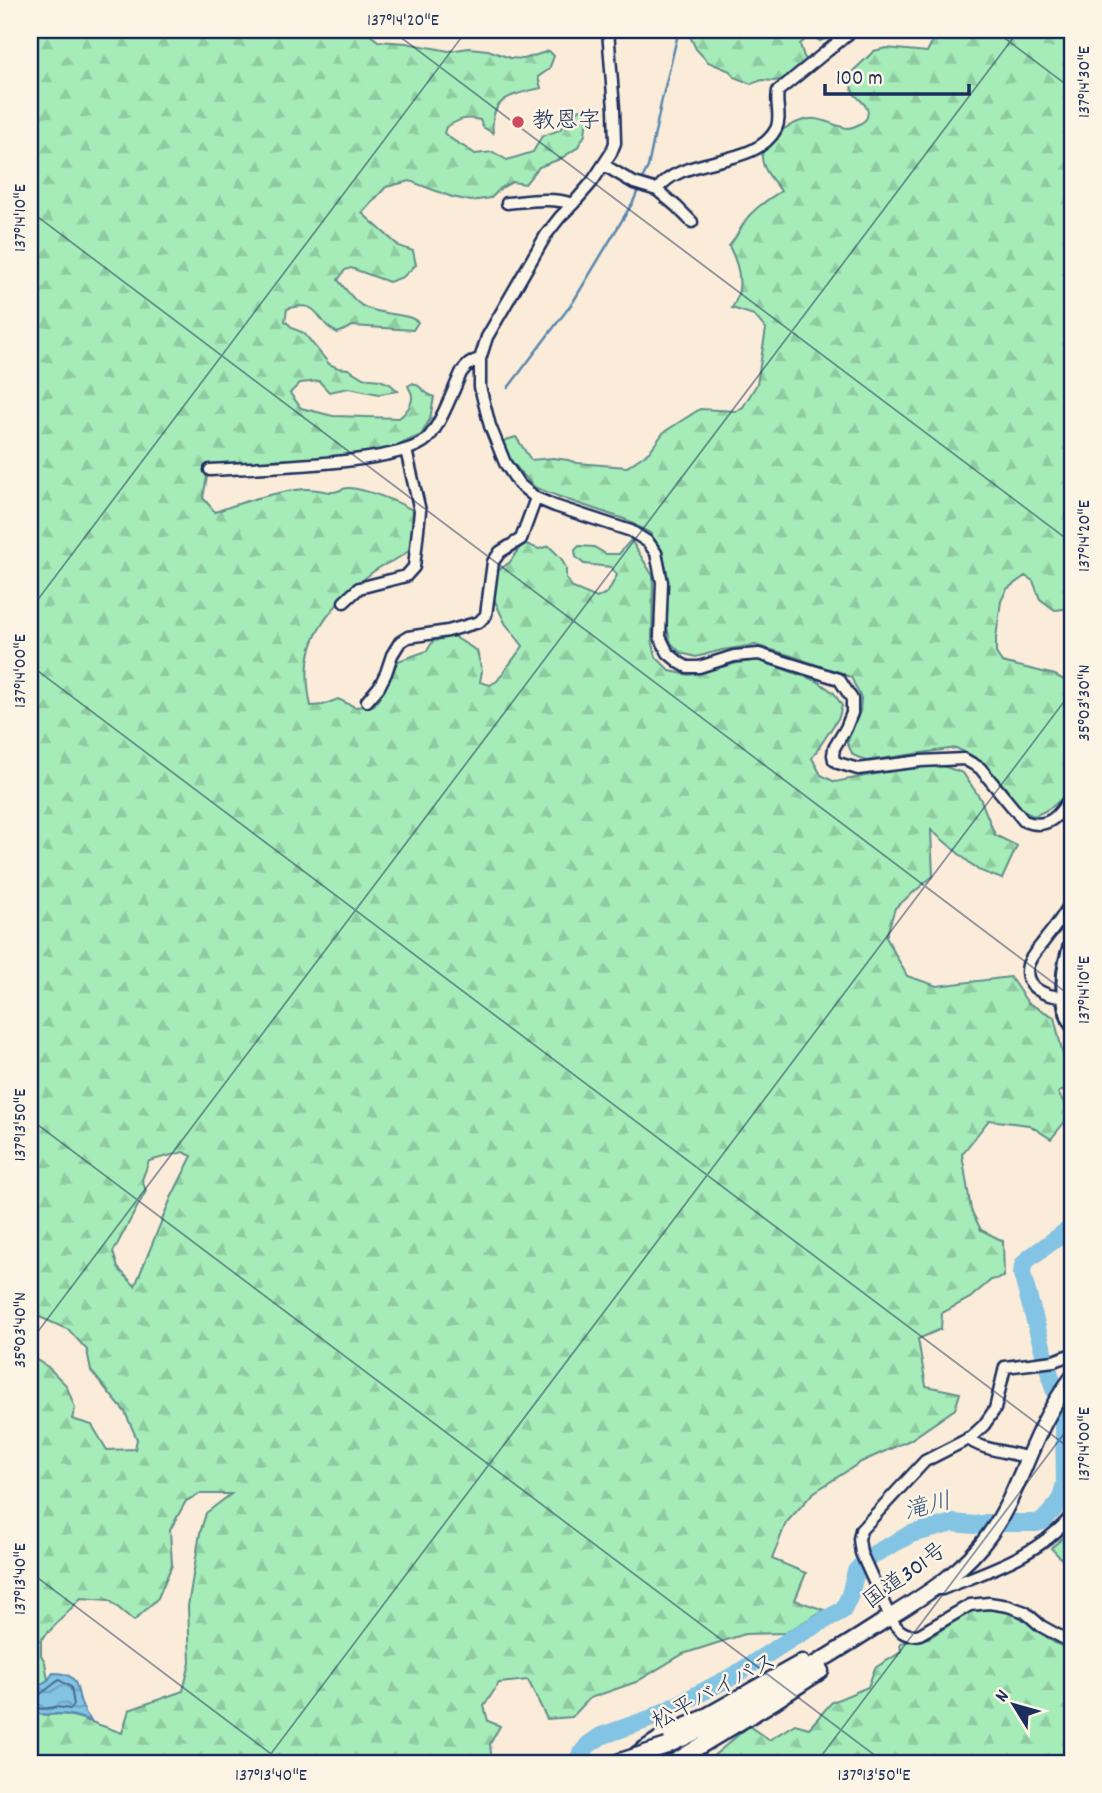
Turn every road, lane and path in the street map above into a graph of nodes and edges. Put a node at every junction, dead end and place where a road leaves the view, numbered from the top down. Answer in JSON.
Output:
{"nodes":[{"id":1,"x":608,"y":30,"type":"edge"},
{"id":2,"x":853,"y":30,"type":"edge"},
{"id":3,"x":604,"y":165,"type":"junction"},
{"id":4,"x":657,"y":190,"type":"junction"},
{"id":5,"x":507,"y":203,"type":"dead end"},
{"id":6,"x":573,"y":204,"type":"junction"},
{"id":7,"x":692,"y":222,"type":"dead end"},
{"id":8,"x":480,"y":359,"type":"junction"},
{"id":9,"x":407,"y":450,"type":"junction"},
{"id":10,"x":211,"y":470,"type":"dead end"},
{"id":11,"x":536,"y":498,"type":"junction"},
{"id":12,"x":344,"y":603,"type":"dead end"},
{"id":13,"x":367,"y":701,"type":"dead end"},
{"id":14,"x":1072,"y":795,"type":"edge"},
{"id":15,"x":1072,"y":900,"type":"edge"},
{"id":16,"x":1072,"y":942,"type":"edge"},
{"id":17,"x":1064,"y":997,"type":"junction"},
{"id":18,"x":1072,"y":1025,"type":"edge"},
{"id":19,"x":1072,"y":1354,"type":"edge"},
{"id":20,"x":1070,"y":1382,"type":"edge"},
{"id":21,"x":968,"y":1438,"type":"junction"},
{"id":22,"x":1029,"y":1458,"type":"junction"},
{"id":23,"x":1072,"y":1515,"type":"edge"},
{"id":24,"x":935,"y":1589,"type":"junction"},
{"id":25,"x":890,"y":1617,"type":"junction"},
{"id":26,"x":1072,"y":1643,"type":"edge"},
{"id":27,"x":833,"y":1653,"type":"junction"},
{"id":28,"x":816,"y":1663,"type":"junction"},
{"id":29,"x":614,"y":1763,"type":"edge"},
{"id":30,"x":625,"y":1763,"type":"edge"},
{"id":31,"x":672,"y":1763,"type":"edge"}],
"edges":[{"from":1,"to":3,"type":"street"},
{"from":2,"to":4,"type":"street"},
{"from":3,"to":4,"type":"street"},
{"from":3,"to":6,"type":"street"},
{"from":4,"to":7,"type":"street"},
{"from":5,"to":6,"type":"street"},
{"from":6,"to":8,"type":"street"},
{"from":8,"to":9,"type":"street"},
{"from":8,"to":11,"type":"street"},
{"from":9,"to":10,"type":"street"},
{"from":9,"to":12,"type":"street"},
{"from":11,"to":13,"type":"street"},
{"from":11,"to":14,"type":"street"},
{"from":15,"to":17,"type":"street"},
{"from":16,"to":17,"type":"main road"},
{"from":17,"to":18,"type":"main road"},
{"from":19,"to":21,"type":"street"},
{"from":20,"to":22,"type":"highway","name":"国道301号"},
{"from":21,"to":22,"type":"street"},
{"from":21,"to":25,"type":"street"},
{"from":22,"to":24,"type":"highway","name":"国道301号"},
{"from":23,"to":24,"type":"street"},
{"from":24,"to":25,"type":"highway","name":"国道301号"},
{"from":25,"to":26,"type":"street"},
{"from":25,"to":27,"type":"highway","name":"国道301号"},
{"from":27,"to":28,"type":"highway","name":"松平バイパス"},
{"from":27,"to":31,"type":"highway"},
{"from":28,"to":29,"type":"highway","name":"松平バイパス","bridge":true},
{"from":28,"to":30,"type":"highway"}]}
